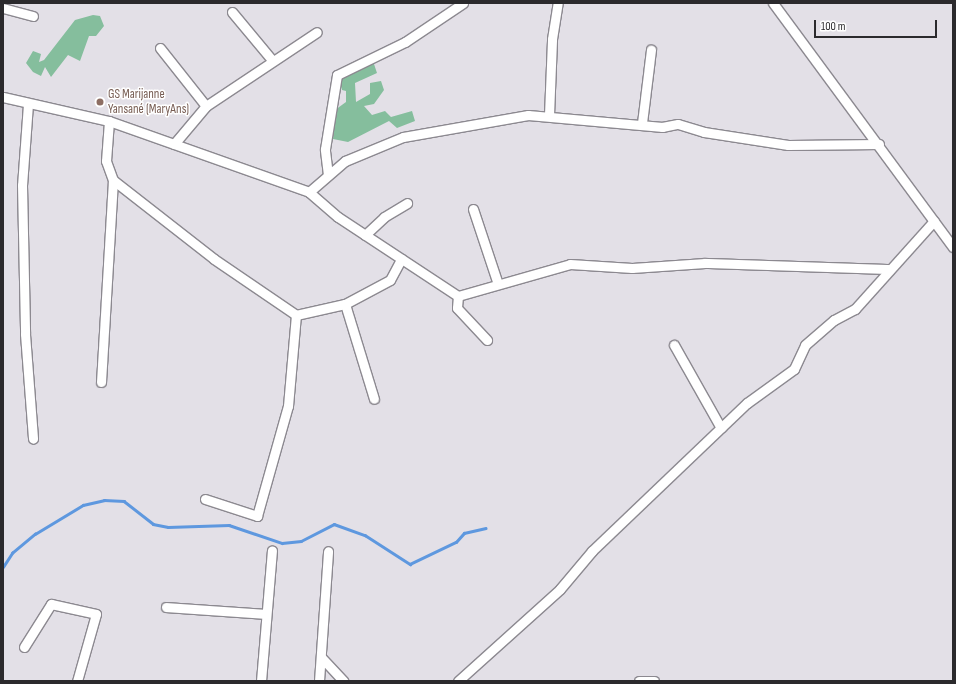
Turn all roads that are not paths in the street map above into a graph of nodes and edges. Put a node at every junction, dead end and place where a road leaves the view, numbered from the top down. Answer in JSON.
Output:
{"nodes":[{"id":1,"x":463,"y":3,"type":"edge"},
{"id":2,"x":558,"y":3,"type":"edge"},
{"id":3,"x":774,"y":3,"type":"edge"},
{"id":4,"x":3,"y":8,"type":"edge"},
{"id":5,"x":232,"y":12,"type":"dead end"},
{"id":6,"x":33,"y":16,"type":"dead end"},
{"id":7,"x":317,"y":32,"type":"dead end"},
{"id":8,"x":160,"y":48,"type":"dead end"},
{"id":9,"x":651,"y":50,"type":"dead end"},
{"id":10,"x":272,"y":60,"type":"junction"},
{"id":11,"x":3,"y":97,"type":"edge"},
{"id":12,"x":28,"y":104,"type":"junction"},
{"id":13,"x":206,"y":106,"type":"junction"},
{"id":14,"x":549,"y":115,"type":"junction"},
{"id":15,"x":109,"y":121,"type":"junction"},
{"id":16,"x":642,"y":123,"type":"junction"},
{"id":17,"x":174,"y":144,"type":"junction"},
{"id":18,"x":879,"y":144,"type":"junction"},
{"id":19,"x":328,"y":175,"type":"junction"},
{"id":20,"x":113,"y":180,"type":"junction"},
{"id":21,"x":309,"y":192,"type":"junction"},
{"id":22,"x":407,"y":203,"type":"dead end"},
{"id":23,"x":473,"y":209,"type":"dead end"},
{"id":24,"x":934,"y":221,"type":"junction"},
{"id":25,"x":365,"y":235,"type":"junction"},
{"id":26,"x":953,"y":247,"type":"edge"},
{"id":27,"x":401,"y":259,"type":"junction"},
{"id":28,"x":890,"y":269,"type":"junction"},
{"id":29,"x":498,"y":284,"type":"junction"},
{"id":30,"x":458,"y":296,"type":"junction"},
{"id":31,"x":345,"y":304,"type":"junction"},
{"id":32,"x":296,"y":315,"type":"junction"},
{"id":33,"x":487,"y":340,"type":"dead end"},
{"id":34,"x":674,"y":345,"type":"dead end"},
{"id":35,"x":101,"y":382,"type":"dead end"},
{"id":36,"x":374,"y":399,"type":"dead end"},
{"id":37,"x":722,"y":428,"type":"junction"},
{"id":38,"x":33,"y":439,"type":"dead end"},
{"id":39,"x":205,"y":499,"type":"dead end"},
{"id":40,"x":272,"y":550,"type":"dead end"},
{"id":41,"x":328,"y":551,"type":"dead end"},
{"id":42,"x":166,"y":607,"type":"dead end"},
{"id":43,"x":266,"y":614,"type":"junction"},
{"id":44,"x":24,"y":647,"type":"dead end"},
{"id":45,"x":321,"y":658,"type":"junction"},
{"id":46,"x":77,"y":681,"type":"edge"},
{"id":47,"x":261,"y":681,"type":"edge"},
{"id":48,"x":319,"y":681,"type":"edge"},
{"id":49,"x":343,"y":681,"type":"edge"},
{"id":50,"x":458,"y":681,"type":"edge"},
{"id":51,"x":639,"y":681,"type":"edge"},
{"id":52,"x":654,"y":681,"type":"edge"}],
"edges":[{"from":1,"to":19,"type":"street"},
{"from":2,"to":14,"type":"street"},
{"from":3,"to":18,"type":"street"},
{"from":4,"to":6,"type":"street"},
{"from":5,"to":10,"type":"street"},
{"from":7,"to":10,"type":"street"},
{"from":8,"to":13,"type":"street"},
{"from":9,"to":16,"type":"street"},
{"from":10,"to":13,"type":"street"},
{"from":11,"to":12,"type":"street"},
{"from":12,"to":15,"type":"street"},
{"from":12,"to":38,"type":"street"},
{"from":13,"to":17,"type":"street"},
{"from":14,"to":16,"type":"street"},
{"from":14,"to":19,"type":"street"},
{"from":15,"to":17,"type":"street"},
{"from":15,"to":20,"type":"street"},
{"from":16,"to":18,"type":"street"},
{"from":17,"to":21,"type":"street"},
{"from":18,"to":24,"type":"street"},
{"from":19,"to":21,"type":"street"},
{"from":20,"to":32,"type":"street"},
{"from":20,"to":35,"type":"street"},
{"from":21,"to":25,"type":"street"},
{"from":22,"to":25,"type":"street"},
{"from":23,"to":29,"type":"street"},
{"from":24,"to":26,"type":"street"},
{"from":24,"to":28,"type":"street"},
{"from":25,"to":27,"type":"street"},
{"from":27,"to":30,"type":"street"},
{"from":27,"to":31,"type":"street"},
{"from":28,"to":29,"type":"street"},
{"from":28,"to":37,"type":"street"},
{"from":29,"to":30,"type":"street"},
{"from":30,"to":33,"type":"street"},
{"from":31,"to":32,"type":"street"},
{"from":31,"to":36,"type":"street"},
{"from":32,"to":39,"type":"street"},
{"from":34,"to":37,"type":"street"},
{"from":37,"to":50,"type":"street"},
{"from":40,"to":43,"type":"street"},
{"from":41,"to":45,"type":"street"},
{"from":42,"to":43,"type":"street"},
{"from":43,"to":47,"type":"street"},
{"from":44,"to":46,"type":"street"},
{"from":45,"to":48,"type":"street"},
{"from":45,"to":49,"type":"street"},
{"from":51,"to":52,"type":"street"}]}
